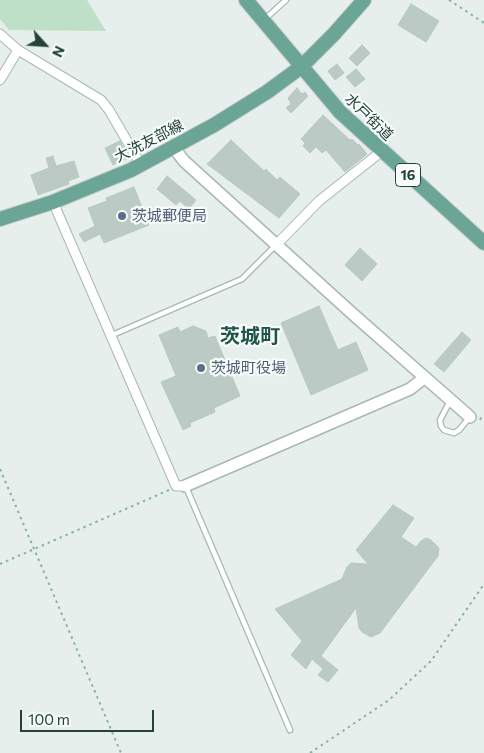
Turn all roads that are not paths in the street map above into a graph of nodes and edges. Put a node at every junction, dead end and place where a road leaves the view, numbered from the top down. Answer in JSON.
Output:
{"nodes":[{"id":1,"x":246,"y":0,"type":"edge"},
{"id":2,"x":286,"y":0,"type":"edge"},
{"id":3,"x":364,"y":0,"type":"edge"},
{"id":4,"x":264,"y":20,"type":"junction"},
{"id":5,"x":0,"y":34,"type":"edge"},
{"id":6,"x":18,"y":50,"type":"junction"},
{"id":7,"x":301,"y":67,"type":"junction"},
{"id":8,"x":0,"y":80,"type":"edge"},
{"id":9,"x":174,"y":148,"type":"junction"},
{"id":10,"x":382,"y":151,"type":"junction"},
{"id":11,"x":141,"y":165,"type":"junction"},
{"id":12,"x":54,"y":202,"type":"junction"},
{"id":13,"x":0,"y":219,"type":"edge"},
{"id":14,"x":484,"y":243,"type":"edge"},
{"id":15,"x":277,"y":244,"type":"junction"},
{"id":16,"x":110,"y":336,"type":"junction"},
{"id":17,"x":424,"y":378,"type":"junction"},
{"id":18,"x":451,"y":401,"type":"junction"},
{"id":19,"x":470,"y":417,"type":"joint"},
{"id":20,"x":180,"y":486,"type":"junction"},
{"id":21,"x":290,"y":730,"type":"dead end"}],
"edges":[{"from":1,"to":4,"type":"main road","name":"水戸街道"},
{"from":2,"to":4,"type":"lane"},
{"from":3,"to":7,"type":"main road","name":"大洗友部線"},
{"from":4,"to":7,"type":"main road","name":"水戸街道"},
{"from":5,"to":6,"type":"street"},
{"from":6,"to":8,"type":"street"},
{"from":6,"to":11,"type":"street"},
{"from":7,"to":9,"type":"main road","name":"大洗友部線"},
{"from":7,"to":10,"type":"main road","name":"水戸街道","number":"16"},
{"from":9,"to":11,"type":"main road","name":"大洗友部線"},
{"from":9,"to":15,"type":"street"},
{"from":10,"to":14,"type":"main road","name":"水戸街道","number":"16"},
{"from":10,"to":15,"type":"street"},
{"from":11,"to":12,"type":"main road","name":"大洗友部線"},
{"from":12,"to":13,"type":"main road","name":"大洗友部線"},
{"from":12,"to":16,"type":"street"},
{"from":15,"to":16,"type":"lane"},
{"from":15,"to":17,"type":"street"},
{"from":16,"to":20,"type":"street"},
{"from":17,"to":18,"type":"street"},
{"from":17,"to":20,"type":"street"},
{"from":18,"to":19,"type":"street"},
{"from":18,"to":19,"type":"lane"},
{"from":20,"to":21,"type":"lane"}]}
